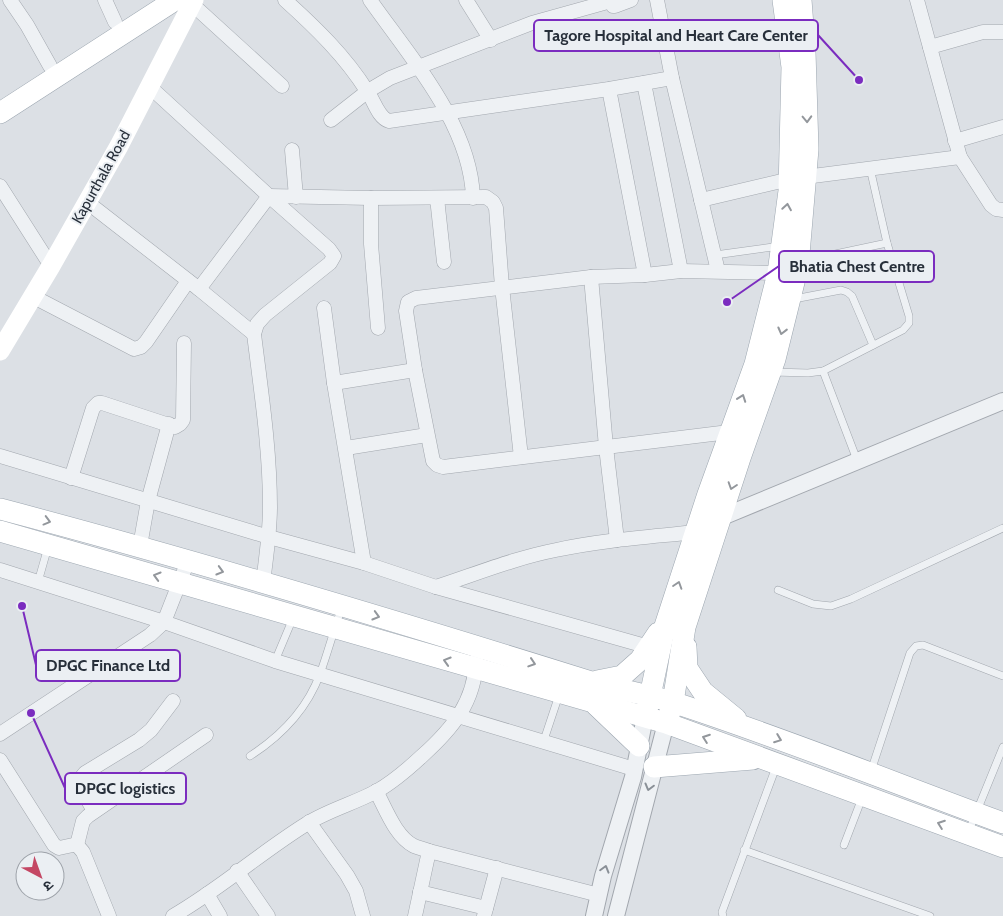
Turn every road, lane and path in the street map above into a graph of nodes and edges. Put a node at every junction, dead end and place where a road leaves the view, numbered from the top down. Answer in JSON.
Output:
{"nodes":[{"id":1,"x":10,"y":0,"type":"edge"},
{"id":2,"x":105,"y":0,"type":"edge"},
{"id":3,"x":148,"y":0,"type":"edge"},
{"id":4,"x":285,"y":0,"type":"edge"},
{"id":5,"x":370,"y":0,"type":"edge"},
{"id":6,"x":466,"y":0,"type":"edge"},
{"id":7,"x":610,"y":0,"type":"edge"},
{"id":8,"x":631,"y":0,"type":"edge"},
{"id":9,"x":657,"y":0,"type":"edge"},
{"id":10,"x":783,"y":0,"type":"edge"},
{"id":11,"x":801,"y":0,"type":"edge"},
{"id":12,"x":917,"y":0,"type":"edge"},
{"id":13,"x":187,"y":2,"type":"edge"},
{"id":14,"x":115,"y":22,"type":"junction"},
{"id":15,"x":1003,"y":32,"type":"edge"},
{"id":16,"x":491,"y":40,"type":"junction"},
{"id":17,"x":930,"y":47,"type":"junction"},
{"id":18,"x":50,"y":66,"type":"junction"},
{"id":19,"x":418,"y":66,"type":"junction"},
{"id":20,"x":672,"y":78,"type":"junction"},
{"id":21,"x":644,"y":83,"type":"junction"},
{"id":22,"x":282,"y":86,"type":"dead end"},
{"id":23,"x":150,"y":87,"type":"junction"},
{"id":24,"x":609,"y":89,"type":"junction"},
{"id":25,"x":368,"y":91,"type":"junction"},
{"id":26,"x":0,"y":100,"type":"edge"},
{"id":27,"x":447,"y":112,"type":"junction"},
{"id":28,"x":0,"y":113,"type":"edge"},
{"id":29,"x":331,"y":120,"type":"dead end"},
{"id":30,"x":1003,"y":127,"type":"edge"},
{"id":31,"x":955,"y":141,"type":"junction"},
{"id":32,"x":292,"y":150,"type":"dead end"},
{"id":33,"x":960,"y":157,"type":"junction"},
{"id":34,"x":870,"y":168,"type":"junction"},
{"id":35,"x":797,"y":178,"type":"junction"},
{"id":36,"x":0,"y":186,"type":"edge"},
{"id":37,"x":269,"y":196,"type":"junction"},
{"id":38,"x":296,"y":197,"type":"junction"},
{"id":39,"x":371,"y":198,"type":"junction"},
{"id":40,"x":437,"y":198,"type":"junction"},
{"id":41,"x":473,"y":198,"type":"junction"},
{"id":42,"x":701,"y":200,"type":"junction"},
{"id":43,"x":87,"y":202,"type":"junction"},
{"id":44,"x":1003,"y":210,"type":"edge"},
{"id":45,"x":887,"y":243,"type":"junction"},
{"id":46,"x":780,"y":246,"type":"junction"},
{"id":47,"x":715,"y":255,"type":"junction"},
{"id":48,"x":444,"y":262,"type":"dead end"},
{"id":49,"x":798,"y":262,"type":"junction"},
{"id":50,"x":51,"y":266,"type":"junction"},
{"id":51,"x":681,"y":271,"type":"junction"},
{"id":52,"x":718,"y":271,"type":"junction"},
{"id":53,"x":778,"y":273,"type":"junction"},
{"id":54,"x":645,"y":275,"type":"junction"},
{"id":55,"x":591,"y":277,"type":"junction"},
{"id":56,"x":194,"y":285,"type":"junction"},
{"id":57,"x":502,"y":287,"type":"junction"},
{"id":58,"x":32,"y":296,"type":"junction"},
{"id":59,"x":790,"y":300,"type":"junction"},
{"id":60,"x":324,"y":308,"type":"dead end"},
{"id":61,"x":378,"y":328,"type":"dead end"},
{"id":62,"x":254,"y":334,"type":"junction"},
{"id":63,"x":184,"y":343,"type":"dead end"},
{"id":64,"x":873,"y":346,"type":"junction"},
{"id":65,"x":0,"y":351,"type":"edge"},
{"id":66,"x":415,"y":370,"type":"junction"},
{"id":67,"x":823,"y":371,"type":"junction"},
{"id":68,"x":770,"y":372,"type":"junction"},
{"id":69,"x":334,"y":383,"type":"junction"},
{"id":70,"x":1003,"y":401,"type":"edge"},
{"id":71,"x":169,"y":424,"type":"junction"},
{"id":72,"x":729,"y":432,"type":"junction"},
{"id":73,"x":427,"y":435,"type":"junction"},
{"id":74,"x":606,"y":446,"type":"junction"},
{"id":75,"x":346,"y":448,"type":"junction"},
{"id":76,"x":0,"y":456,"type":"edge"},
{"id":77,"x":521,"y":457,"type":"junction"},
{"id":78,"x":858,"y":461,"type":"junction"},
{"id":79,"x":71,"y":478,"type":"junction"},
{"id":80,"x":148,"y":501,"type":"junction"},
{"id":81,"x":0,"y":509,"type":"edge"},
{"id":82,"x":722,"y":517,"type":"junction"},
{"id":83,"x":1003,"y":528,"type":"edge"},
{"id":84,"x":0,"y":531,"type":"edge"},
{"id":85,"x":696,"y":532,"type":"junction"},
{"id":86,"x":269,"y":537,"type":"junction"},
{"id":87,"x":617,"y":540,"type":"junction"},
{"id":88,"x":49,"y":545,"type":"junction"},
{"id":89,"x":140,"y":546,"type":"junction"},
{"id":90,"x":188,"y":561,"type":"junction"},
{"id":91,"x":364,"y":563,"type":"junction"},
{"id":92,"x":0,"y":570,"type":"edge"},
{"id":93,"x":38,"y":582,"type":"junction"},
{"id":94,"x":180,"y":582,"type":"junction"},
{"id":95,"x":263,"y":583,"type":"junction"},
{"id":96,"x":436,"y":587,"type":"junction"},
{"id":97,"x":778,"y":590,"type":"dead end"},
{"id":98,"x":342,"y":606,"type":"junction"},
{"id":99,"x":294,"y":615,"type":"junction"},
{"id":100,"x":164,"y":622,"type":"junction"},
{"id":101,"x":676,"y":623,"type":"junction"},
{"id":102,"x":334,"y":627,"type":"junction"},
{"id":103,"x":477,"y":645,"type":"junction"},
{"id":104,"x":649,"y":647,"type":"junction"},
{"id":105,"x":275,"y":661,"type":"junction"},
{"id":106,"x":476,"y":670,"type":"junction"},
{"id":107,"x":320,"y":675,"type":"junction"},
{"id":108,"x":1003,"y":676,"type":"edge"},
{"id":109,"x":560,"y":692,"type":"junction"},
{"id":110,"x":593,"y":692,"type":"junction"},
{"id":111,"x":649,"y":696,"type":"junction"},
{"id":112,"x":173,"y":701,"type":"dead end"},
{"id":113,"x":673,"y":702,"type":"junction"},
{"id":114,"x":459,"y":717,"type":"junction"},
{"id":115,"x":646,"y":717,"type":"junction"},
{"id":116,"x":666,"y":723,"type":"junction"},
{"id":117,"x":748,"y":728,"type":"junction"},
{"id":118,"x":0,"y":734,"type":"edge"},
{"id":119,"x":206,"y":735,"type":"dead end"},
{"id":120,"x":544,"y":740,"type":"junction"},
{"id":121,"x":639,"y":746,"type":"junction"},
{"id":122,"x":1003,"y":747,"type":"edge"},
{"id":123,"x":250,"y":756,"type":"dead end"},
{"id":124,"x":0,"y":760,"type":"edge"},
{"id":125,"x":769,"y":761,"type":"junction"},
{"id":126,"x":644,"y":768,"type":"junction"},
{"id":127,"x":870,"y":774,"type":"junction"},
{"id":128,"x":376,"y":791,"type":"junction"},
{"id":129,"x":863,"y":795,"type":"junction"},
{"id":130,"x":94,"y":811,"type":"junction"},
{"id":131,"x":976,"y":813,"type":"junction"},
{"id":132,"x":309,"y":822,"type":"junction"},
{"id":133,"x":1003,"y":823,"type":"edge"},
{"id":134,"x":968,"y":834,"type":"junction"},
{"id":135,"x":77,"y":845,"type":"junction"},
{"id":136,"x":844,"y":846,"type":"dead end"},
{"id":137,"x":1003,"y":847,"type":"edge"},
{"id":138,"x":744,"y":850,"type":"junction"},
{"id":139,"x":429,"y":851,"type":"junction"},
{"id":140,"x":497,"y":868,"type":"junction"},
{"id":141,"x":238,"y":871,"type":"junction"},
{"id":142,"x":420,"y":892,"type":"junction"},
{"id":143,"x":206,"y":894,"type":"junction"},
{"id":144,"x":600,"y":895,"type":"junction"},
{"id":145,"x":485,"y":912,"type":"edge"},
{"id":146,"x":109,"y":916,"type":"edge"},
{"id":147,"x":173,"y":916,"type":"edge"},
{"id":148,"x":220,"y":916,"type":"edge"},
{"id":149,"x":268,"y":916,"type":"edge"},
{"id":150,"x":363,"y":916,"type":"edge"},
{"id":151,"x":415,"y":916,"type":"edge"},
{"id":152,"x":594,"y":916,"type":"edge"},
{"id":153,"x":616,"y":916,"type":"edge"},
{"id":154,"x":723,"y":916,"type":"edge"},
{"id":155,"x":930,"y":916,"type":"edge"}],
"edges":[{"from":1,"to":18,"type":"street"},
{"from":2,"to":14,"type":"street"},
{"from":3,"to":14,"type":"main road"},
{"from":4,"to":25,"type":"street"},
{"from":5,"to":19,"type":"street"},
{"from":6,"to":16,"type":"street"},
{"from":7,"to":8,"type":"street"},
{"from":7,"to":16,"type":"street"},
{"from":9,"to":20,"type":"street"},
{"from":10,"to":35,"type":"main road"},
{"from":11,"to":35,"type":"main road","one_way":true},
{"from":12,"to":17,"type":"street"},
{"from":13,"to":22,"type":"street"},
{"from":13,"to":23,"type":"main road","name":"Kapurthala Road"},
{"from":13,"to":28,"type":"main road"},
{"from":14,"to":18,"type":"main road"},
{"from":15,"to":17,"type":"street"},
{"from":16,"to":19,"type":"street"},
{"from":17,"to":31,"type":"street"},
{"from":18,"to":26,"type":"main road"},
{"from":19,"to":25,"type":"street"},
{"from":19,"to":27,"type":"street"},
{"from":20,"to":21,"type":"street"},
{"from":20,"to":42,"type":"street"},
{"from":21,"to":24,"type":"street"},
{"from":21,"to":51,"type":"street"},
{"from":23,"to":37,"type":"street"},
{"from":23,"to":43,"type":"main road","name":"Kapurthala Road"},
{"from":24,"to":27,"type":"street"},
{"from":24,"to":54,"type":"street"},
{"from":25,"to":27,"type":"street"},
{"from":25,"to":29,"type":"street"},
{"from":27,"to":41,"type":"street"},
{"from":30,"to":31,"type":"street"},
{"from":31,"to":33,"type":"street"},
{"from":32,"to":38,"type":"street"},
{"from":33,"to":34,"type":"street"},
{"from":33,"to":44,"type":"street"},
{"from":34,"to":35,"type":"street"},
{"from":34,"to":45,"type":"lane"},
{"from":35,"to":42,"type":"street"},
{"from":46,"to":35,"type":"main road","one_way":true},
{"from":35,"to":49,"type":"main road"},
{"from":36,"to":50,"type":"street"},
{"from":37,"to":38,"type":"street"},
{"from":37,"to":56,"type":"street"},
{"from":37,"to":62,"type":"street"},
{"from":38,"to":39,"type":"street"},
{"from":39,"to":40,"type":"street"},
{"from":39,"to":61,"type":"street"},
{"from":40,"to":41,"type":"street"},
{"from":40,"to":48,"type":"street"},
{"from":41,"to":57,"type":"street"},
{"from":42,"to":47,"type":"street"},
{"from":43,"to":50,"type":"main road","name":"Kapurthala Road"},
{"from":43,"to":56,"type":"street"},
{"from":45,"to":49,"type":"lane"},
{"from":45,"to":64,"type":"lane"},
{"from":46,"to":47,"type":"lane"},
{"from":46,"to":53,"type":"main road"},
{"from":47,"to":52,"type":"street"},
{"from":49,"to":59,"type":"main road"},
{"from":50,"to":58,"type":"main road","name":"Kapurthala Road"},
{"from":51,"to":52,"type":"street"},
{"from":51,"to":54,"type":"street"},
{"from":52,"to":53,"type":"street"},
{"from":72,"to":53,"type":"main road","one_way":true},
{"from":54,"to":55,"type":"street"},
{"from":55,"to":57,"type":"street"},
{"from":55,"to":74,"type":"street"},
{"from":56,"to":58,"type":"street"},
{"from":56,"to":62,"type":"street"},
{"from":57,"to":66,"type":"street"},
{"from":57,"to":77,"type":"street"},
{"from":58,"to":65,"type":"main road","name":"Kapurthala Road"},
{"from":59,"to":64,"type":"lane"},
{"from":59,"to":68,"type":"main road","one_way":true},
{"from":60,"to":69,"type":"street"},
{"from":62,"to":86,"type":"street"},
{"from":63,"to":71,"type":"street"},
{"from":64,"to":67,"type":"lane"},
{"from":66,"to":69,"type":"street"},
{"from":66,"to":73,"type":"street"},
{"from":67,"to":68,"type":"lane"},
{"from":67,"to":78,"type":"lane"},
{"from":68,"to":82,"type":"main road","one_way":true},
{"from":69,"to":75,"type":"street"},
{"from":70,"to":78,"type":"street"},
{"from":71,"to":79,"type":"street"},
{"from":71,"to":80,"type":"street"},
{"from":72,"to":74,"type":"street"},
{"from":72,"to":85,"type":"main road"},
{"from":73,"to":75,"type":"street"},
{"from":73,"to":77,"type":"street"},
{"from":74,"to":77,"type":"street"},
{"from":74,"to":87,"type":"street"},
{"from":75,"to":91,"type":"street"},
{"from":76,"to":79,"type":"street"},
{"from":78,"to":82,"type":"street"},
{"from":79,"to":80,"type":"street"},
{"from":80,"to":86,"type":"street"},
{"from":80,"to":89,"type":"street"},
{"from":81,"to":89,"type":"main road","one_way":true},
{"from":82,"to":101,"type":"main road"},
{"from":83,"to":97,"type":"lane"},
{"from":84,"to":88,"type":"main road"},
{"from":85,"to":87,"type":"street"},
{"from":101,"to":85,"type":"main road","one_way":true},
{"from":86,"to":91,"type":"street"},
{"from":86,"to":95,"type":"street"},
{"from":87,"to":96,"type":"street"},
{"from":88,"to":93,"type":"lane"},
{"from":94,"to":88,"type":"main road","one_way":true},
{"from":89,"to":90,"type":"main road"},
{"from":90,"to":94,"type":"street"},
{"from":90,"to":95,"type":"main road","one_way":true},
{"from":91,"to":96,"type":"street"},
{"from":92,"to":93,"type":"street"},
{"from":93,"to":100,"type":"street"},
{"from":94,"to":99,"type":"main road"},
{"from":94,"to":100,"type":"street"},
{"from":95,"to":98,"type":"main road"},
{"from":96,"to":104,"type":"street"},
{"from":98,"to":102,"type":"lane"},
{"from":98,"to":103,"type":"main road","one_way":true},
{"from":99,"to":102,"type":"main road"},
{"from":99,"to":105,"type":"lane"},
{"from":100,"to":105,"type":"street"},
{"from":100,"to":118,"type":"street"},
{"from":101,"to":104,"type":"main road"},
{"from":101,"to":111,"type":"main road"},
{"from":101,"to":113,"type":"main road"},
{"from":101,"to":117,"type":"main road"},
{"from":106,"to":102,"type":"main road","one_way":true},
{"from":102,"to":107,"type":"lane"},
{"from":103,"to":106,"type":"street"},
{"from":103,"to":110,"type":"main road","one_way":true},
{"from":104,"to":110,"type":"main road"},
{"from":105,"to":107,"type":"street"},
{"from":106,"to":109,"type":"main road"},
{"from":106,"to":114,"type":"street"},
{"from":107,"to":114,"type":"street"},
{"from":107,"to":123,"type":"lane"},
{"from":108,"to":127,"type":"lane"},
{"from":109,"to":110,"type":"main road"},
{"from":109,"to":120,"type":"lane"},
{"from":110,"to":111,"type":"main road"},
{"from":110,"to":115,"type":"main road"},
{"from":110,"to":121,"type":"main road"},
{"from":111,"to":113,"type":"main road"},
{"from":111,"to":115,"type":"main road"},
{"from":112,"to":130,"type":"street"},
{"from":113,"to":116,"type":"main road"},
{"from":113,"to":117,"type":"main road"},
{"from":114,"to":120,"type":"street"},
{"from":114,"to":128,"type":"street"},
{"from":115,"to":116,"type":"main road"},
{"from":115,"to":121,"type":"street"},
{"from":125,"to":116,"type":"main road","one_way":true},
{"from":116,"to":126,"type":"street"},
{"from":117,"to":127,"type":"main road","one_way":true},
{"from":119,"to":130,"type":"street"},
{"from":120,"to":126,"type":"street"},
{"from":121,"to":126,"type":"street"},
{"from":122,"to":131,"type":"lane"},
{"from":124,"to":135,"type":"street"},
{"from":125,"to":126,"type":"main road"},
{"from":125,"to":129,"type":"main road"},
{"from":125,"to":138,"type":"lane"},
{"from":144,"to":126,"type":"street","one_way":true},
{"from":126,"to":153,"type":"street","one_way":true},
{"from":127,"to":131,"type":"main road"},
{"from":128,"to":132,"type":"street"},
{"from":128,"to":139,"type":"street"},
{"from":134,"to":129,"type":"main road","one_way":true},
{"from":129,"to":136,"type":"lane"},
{"from":130,"to":135,"type":"street"},
{"from":131,"to":133,"type":"main road"},
{"from":131,"to":134,"type":"lane"},
{"from":132,"to":141,"type":"street"},
{"from":132,"to":150,"type":"street"},
{"from":134,"to":137,"type":"main road"},
{"from":135,"to":146,"type":"street"},
{"from":138,"to":154,"type":"lane"},
{"from":138,"to":155,"type":"lane"},
{"from":139,"to":140,"type":"street"},
{"from":139,"to":142,"type":"street"},
{"from":140,"to":144,"type":"street"},
{"from":140,"to":145,"type":"street"},
{"from":141,"to":143,"type":"street"},
{"from":141,"to":149,"type":"street"},
{"from":142,"to":145,"type":"street"},
{"from":142,"to":151,"type":"street"},
{"from":143,"to":147,"type":"street"},
{"from":143,"to":148,"type":"street"},
{"from":144,"to":152,"type":"street"}]}
